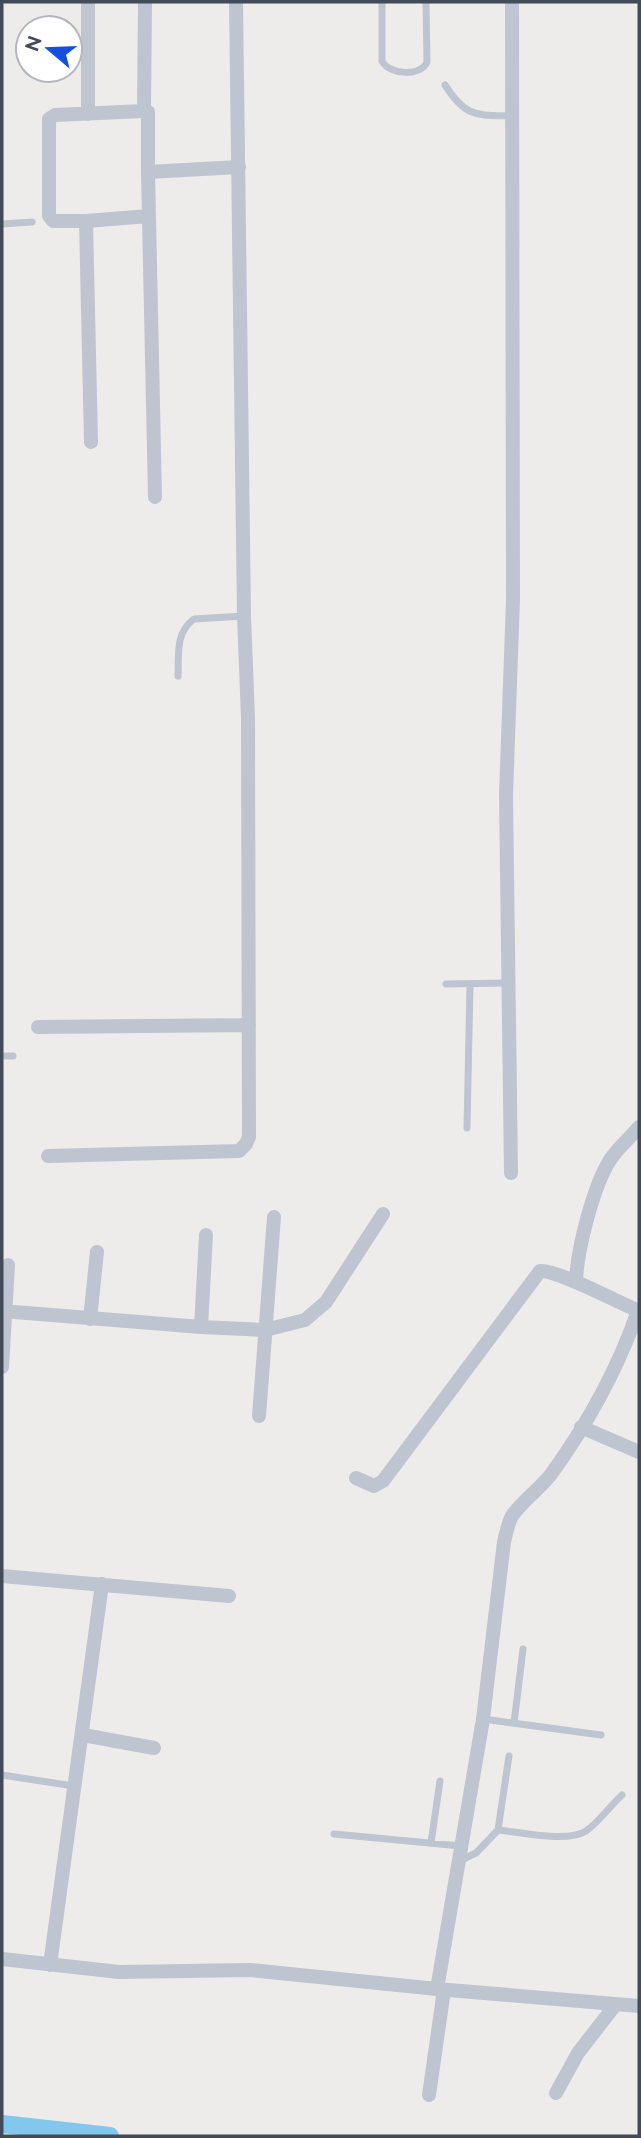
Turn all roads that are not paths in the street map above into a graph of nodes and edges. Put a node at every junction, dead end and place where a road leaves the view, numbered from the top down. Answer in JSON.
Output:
{"nodes":[{"id":1,"x":88,"y":2,"type":"edge"},
{"id":2,"x":145,"y":2,"type":"edge"},
{"id":3,"x":236,"y":2,"type":"edge"},
{"id":4,"x":382,"y":2,"type":"edge"},
{"id":5,"x":426,"y":2,"type":"edge"},
{"id":6,"x":512,"y":2,"type":"edge"},
{"id":7,"x":446,"y":85,"type":"dead end"},
{"id":8,"x":144,"y":111,"type":"junction"},
{"id":9,"x":89,"y":114,"type":"junction"},
{"id":10,"x":513,"y":116,"type":"junction"},
{"id":11,"x":239,"y":167,"type":"junction"},
{"id":12,"x":148,"y":172,"type":"junction"},
{"id":13,"x":149,"y":216,"type":"junction"},
{"id":14,"x":86,"y":221,"type":"junction"},
{"id":15,"x":32,"y":222,"type":"dead end"},
{"id":16,"x":2,"y":224,"type":"edge"},
{"id":17,"x":91,"y":442,"type":"dead end"},
{"id":18,"x":155,"y":497,"type":"dead end"},
{"id":19,"x":244,"y":616,"type":"junction"},
{"id":20,"x":178,"y":676,"type":"dead end"},
{"id":21,"x":507,"y":983,"type":"junction"},
{"id":22,"x":446,"y":984,"type":"dead end"},
{"id":23,"x":470,"y":984,"type":"junction"},
{"id":24,"x":249,"y":1025,"type":"junction"},
{"id":25,"x":38,"y":1027,"type":"dead end"},
{"id":26,"x":2,"y":1056,"type":"edge"},
{"id":27,"x":13,"y":1056,"type":"dead end"},
{"id":28,"x":639,"y":1127,"type":"edge"},
{"id":29,"x":467,"y":1128,"type":"dead end"},
{"id":30,"x":48,"y":1156,"type":"dead end"},
{"id":31,"x":511,"y":1173,"type":"dead end"},
{"id":32,"x":383,"y":1214,"type":"dead end"},
{"id":33,"x":274,"y":1217,"type":"dead end"},
{"id":34,"x":206,"y":1235,"type":"dead end"},
{"id":35,"x":97,"y":1251,"type":"dead end"},
{"id":36,"x":8,"y":1265,"type":"dead end"},
{"id":37,"x":576,"y":1282,"type":"junction"},
{"id":38,"x":4,"y":1311,"type":"edge"},
{"id":39,"x":639,"y":1311,"type":"edge"},
{"id":40,"x":90,"y":1319,"type":"junction"},
{"id":41,"x":201,"y":1327,"type":"junction"},
{"id":42,"x":265,"y":1330,"type":"junction"},
{"id":43,"x":2,"y":1367,"type":"edge"},
{"id":44,"x":259,"y":1416,"type":"dead end"},
{"id":45,"x":582,"y":1427,"type":"junction"},
{"id":46,"x":639,"y":1452,"type":"edge"},
{"id":47,"x":356,"y":1478,"type":"dead end"},
{"id":48,"x":2,"y":1576,"type":"edge"},
{"id":49,"x":102,"y":1584,"type":"junction"},
{"id":50,"x":229,"y":1596,"type":"dead end"},
{"id":51,"x":523,"y":1649,"type":"dead end"},
{"id":52,"x":484,"y":1719,"type":"junction"},
{"id":53,"x":514,"y":1723,"type":"junction"},
{"id":54,"x":83,"y":1735,"type":"junction"},
{"id":55,"x":601,"y":1735,"type":"dead end"},
{"id":56,"x":154,"y":1748,"type":"dead end"},
{"id":57,"x":509,"y":1756,"type":"dead end"},
{"id":58,"x":2,"y":1775,"type":"edge"},
{"id":59,"x":440,"y":1781,"type":"dead end"},
{"id":60,"x":74,"y":1786,"type":"junction"},
{"id":61,"x":622,"y":1795,"type":"dead end"},
{"id":62,"x":498,"y":1830,"type":"junction"},
{"id":63,"x":334,"y":1834,"type":"dead end"},
{"id":64,"x":431,"y":1843,"type":"junction"},
{"id":65,"x":461,"y":1846,"type":"junction"},
{"id":66,"x":459,"y":1862,"type":"junction"},
{"id":67,"x":2,"y":1959,"type":"edge"},
{"id":68,"x":50,"y":1965,"type":"junction"},
{"id":69,"x":440,"y":1989,"type":"junction"},
{"id":70,"x":617,"y":2004,"type":"junction"},
{"id":71,"x":639,"y":2006,"type":"edge"},
{"id":72,"x":556,"y":2093,"type":"dead end"},
{"id":73,"x":429,"y":2095,"type":"dead end"}],
"edges":[{"from":1,"to":9,"type":"street"},
{"from":2,"to":8,"type":"street"},
{"from":3,"to":11,"type":"street"},
{"from":4,"to":5,"type":"lane"},
{"from":6,"to":10,"type":"street"},
{"from":7,"to":10,"type":"lane"},
{"from":8,"to":9,"type":"street"},
{"from":8,"to":12,"type":"street"},
{"from":9,"to":14,"type":"street"},
{"from":10,"to":21,"type":"street"},
{"from":11,"to":12,"type":"street"},
{"from":11,"to":19,"type":"street"},
{"from":12,"to":13,"type":"street"},
{"from":13,"to":14,"type":"street"},
{"from":13,"to":18,"type":"street"},
{"from":14,"to":17,"type":"street"},
{"from":15,"to":16,"type":"lane"},
{"from":19,"to":20,"type":"lane"},
{"from":19,"to":24,"type":"street"},
{"from":21,"to":23,"type":"lane"},
{"from":21,"to":31,"type":"street"},
{"from":22,"to":23,"type":"lane"},
{"from":23,"to":29,"type":"lane"},
{"from":24,"to":25,"type":"street"},
{"from":24,"to":30,"type":"street"},
{"from":26,"to":27,"type":"lane"},
{"from":28,"to":37,"type":"street"},
{"from":32,"to":42,"type":"street"},
{"from":33,"to":42,"type":"street"},
{"from":34,"to":41,"type":"street"},
{"from":35,"to":40,"type":"street"},
{"from":36,"to":38,"type":"street"},
{"from":37,"to":39,"type":"street"},
{"from":37,"to":47,"type":"street"},
{"from":38,"to":40,"type":"street"},
{"from":38,"to":43,"type":"street"},
{"from":39,"to":45,"type":"street"},
{"from":40,"to":41,"type":"street"},
{"from":41,"to":42,"type":"street"},
{"from":42,"to":44,"type":"street"},
{"from":45,"to":46,"type":"street"},
{"from":45,"to":52,"type":"street"},
{"from":48,"to":49,"type":"street"},
{"from":49,"to":50,"type":"street"},
{"from":49,"to":54,"type":"street"},
{"from":51,"to":53,"type":"lane"},
{"from":52,"to":53,"type":"lane"},
{"from":52,"to":65,"type":"street"},
{"from":53,"to":55,"type":"lane"},
{"from":54,"to":56,"type":"street"},
{"from":54,"to":60,"type":"street"},
{"from":57,"to":62,"type":"lane"},
{"from":58,"to":60,"type":"lane"},
{"from":59,"to":64,"type":"lane"},
{"from":60,"to":68,"type":"street"},
{"from":61,"to":62,"type":"lane"},
{"from":62,"to":66,"type":"lane"},
{"from":63,"to":64,"type":"lane"},
{"from":64,"to":65,"type":"lane"},
{"from":65,"to":66,"type":"street"},
{"from":66,"to":69,"type":"street"},
{"from":67,"to":68,"type":"street"},
{"from":68,"to":69,"type":"street"},
{"from":69,"to":70,"type":"street"},
{"from":69,"to":73,"type":"street"},
{"from":70,"to":71,"type":"street"},
{"from":70,"to":72,"type":"street"}]}
